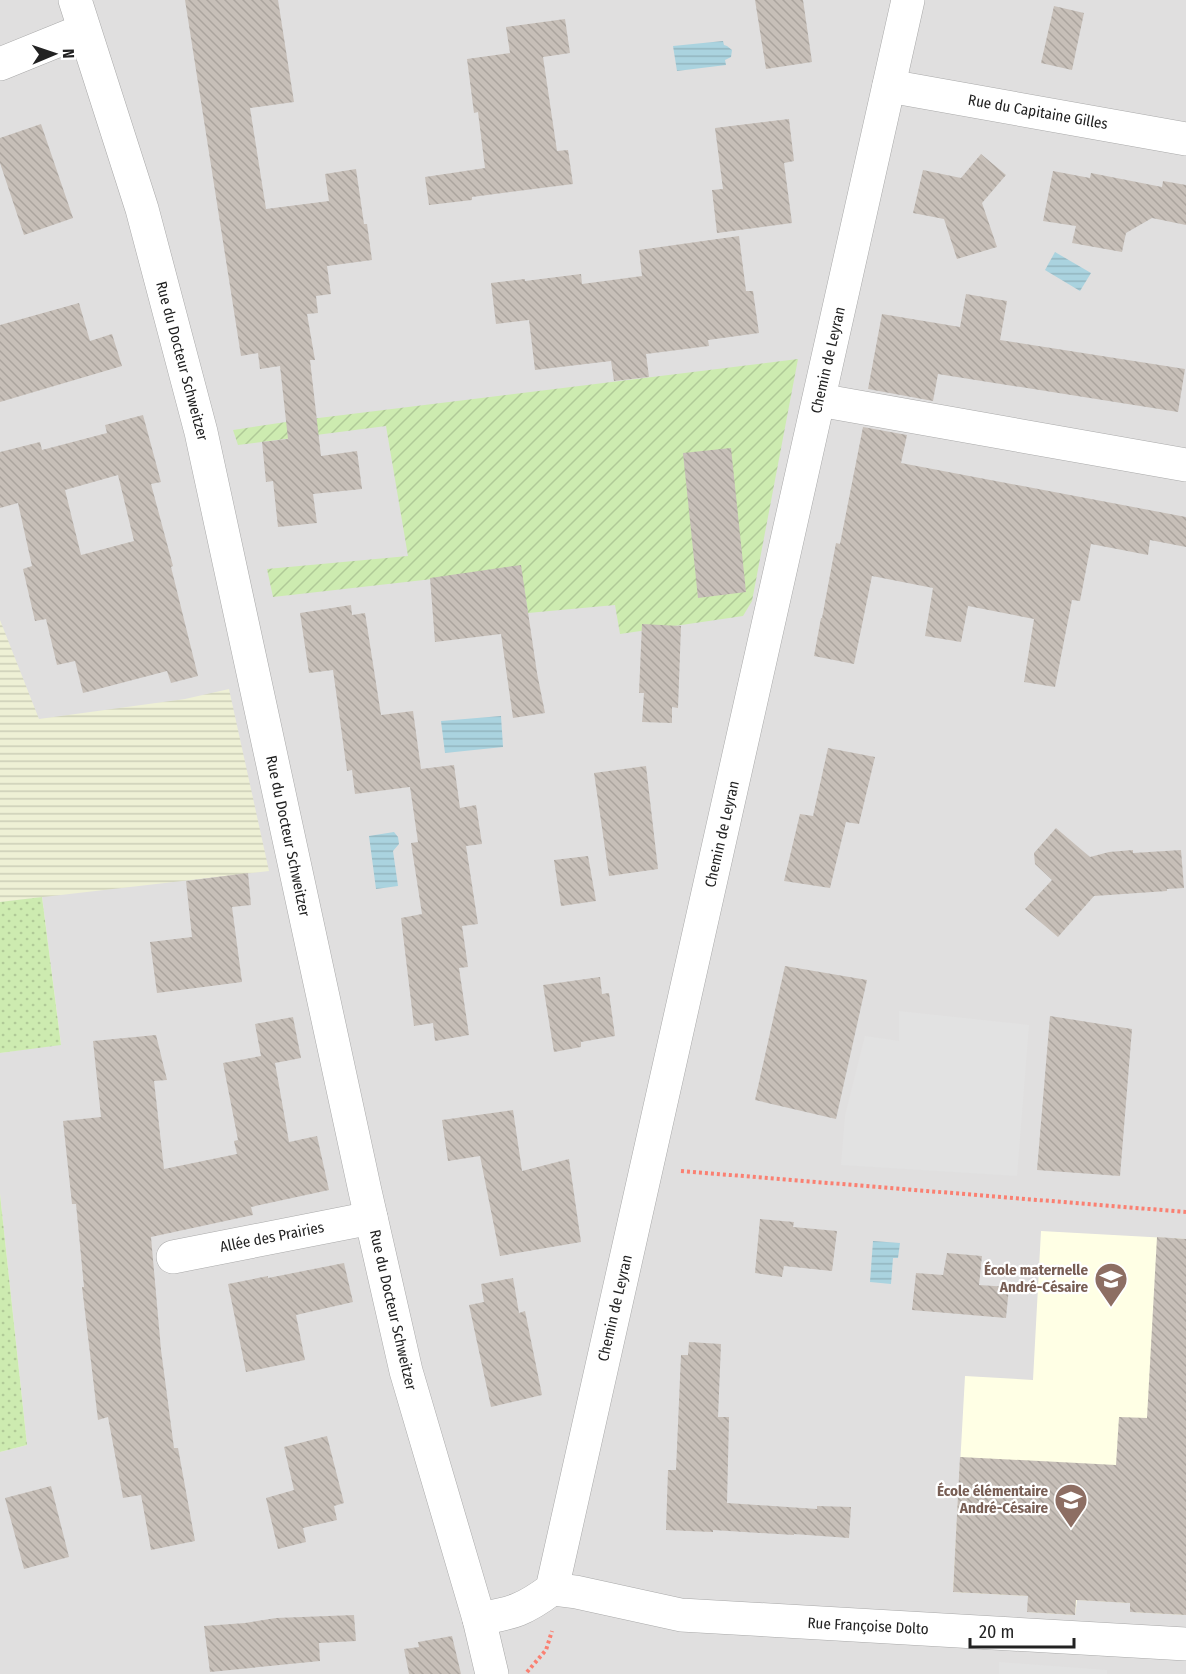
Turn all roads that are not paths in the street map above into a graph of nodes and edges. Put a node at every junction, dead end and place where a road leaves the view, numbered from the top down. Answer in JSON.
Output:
{"nodes":[{"id":1,"x":908,"y":0,"type":"edge"},
{"id":2,"x":80,"y":15,"type":"edge"},
{"id":3,"x":0,"y":64,"type":"edge"},
{"id":4,"x":889,"y":86,"type":"junction"},
{"id":5,"x":1186,"y":139,"type":"edge"},
{"id":6,"x":819,"y":400,"type":"junction"},
{"id":7,"x":1186,"y":465,"type":"edge"},
{"id":8,"x":371,"y":1218,"type":"junction"},
{"id":9,"x":173,"y":1257,"type":"dead end"},
{"id":10,"x":552,"y":1589,"type":"junction"},
{"id":11,"x":479,"y":1619,"type":"junction"},
{"id":12,"x":1186,"y":1644,"type":"edge"},
{"id":13,"x":492,"y":1674,"type":"edge"}],
"edges":[{"from":1,"to":4,"type":"street","name":"Chemin de Leyran"},
{"from":2,"to":3,"type":"street"},
{"from":2,"to":8,"type":"street","name":"Rue du Docteur Schweitzer"},
{"from":4,"to":5,"type":"street","name":"Rue du Capitaine Gilles"},
{"from":4,"to":6,"type":"street","name":"Chemin de Leyran"},
{"from":6,"to":7,"type":"street"},
{"from":6,"to":10,"type":"street","name":"Chemin de Leyran"},
{"from":8,"to":9,"type":"street","name":"Allée des Prairies"},
{"from":8,"to":11,"type":"street","name":"Rue du Docteur Schweitzer"},
{"from":10,"to":11,"type":"street"},
{"from":10,"to":12,"type":"street","name":"Rue Françoise Dolto"},
{"from":11,"to":13,"type":"street","name":"Rue du Docteur Schweitzer"}]}
